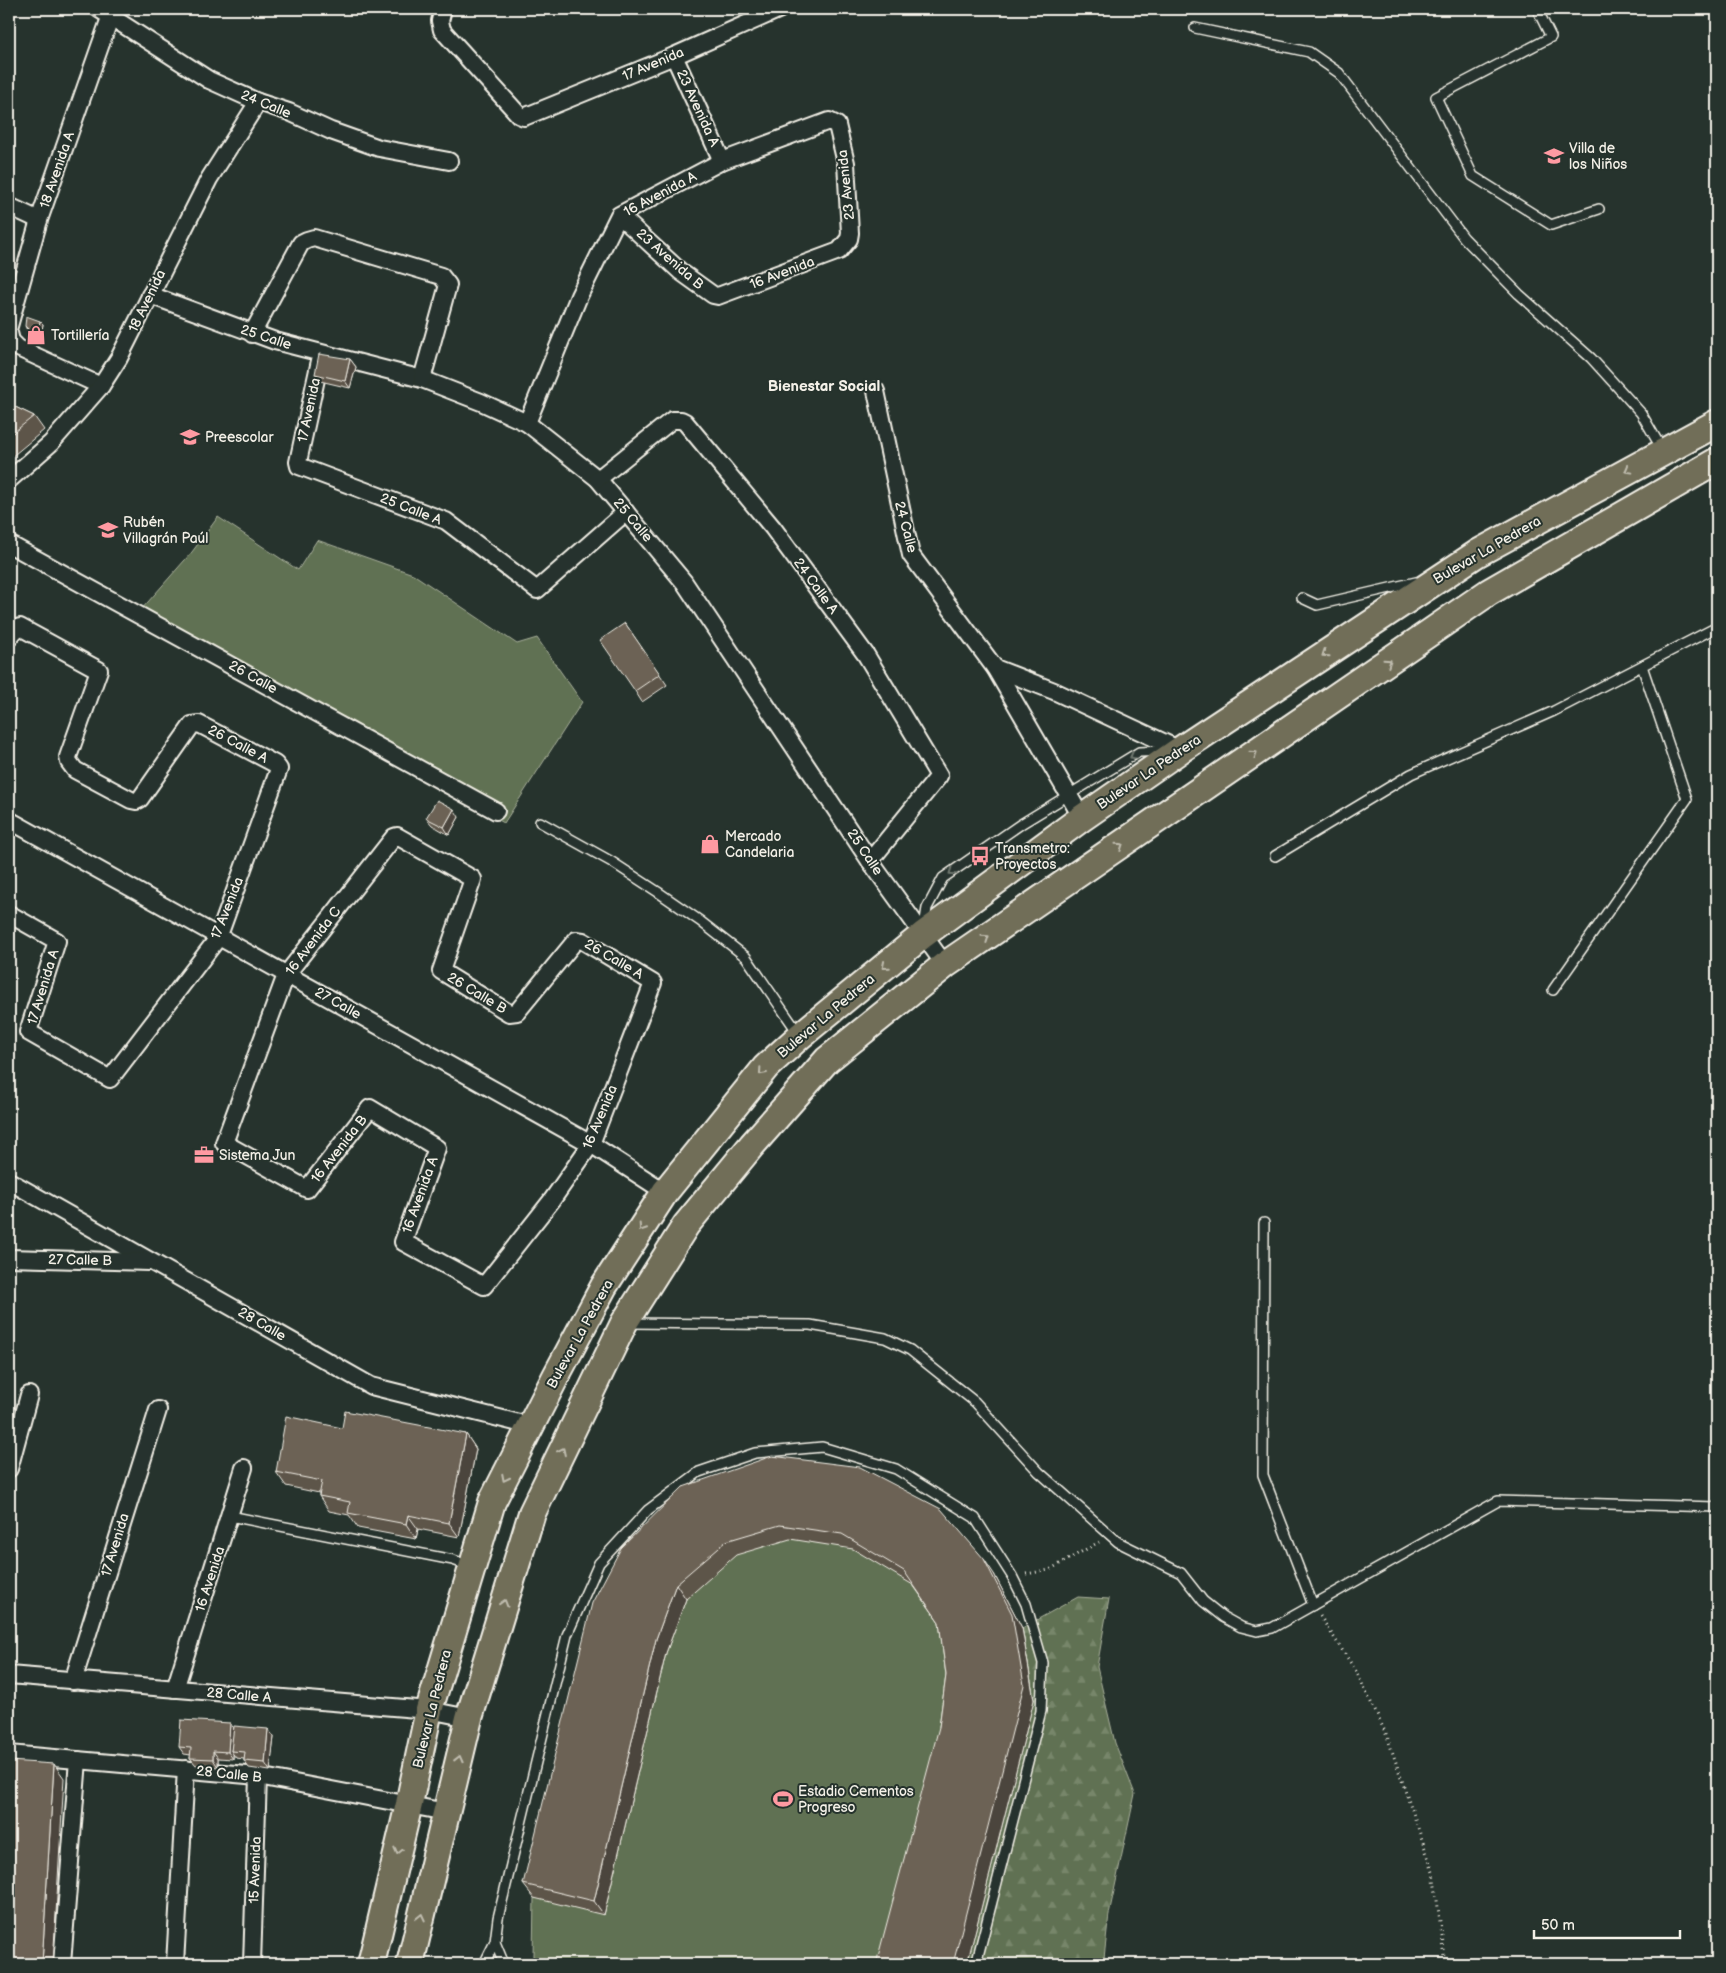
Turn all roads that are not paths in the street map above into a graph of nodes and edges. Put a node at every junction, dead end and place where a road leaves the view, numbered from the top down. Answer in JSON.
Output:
{"nodes":[{"id":1,"x":443,"y":9,"type":"edge"},
{"id":2,"x":780,"y":9,"type":"edge"},
{"id":3,"x":1537,"y":9,"type":"edge"},
{"id":4,"x":105,"y":12,"type":"edge"},
{"id":5,"x":1195,"y":28,"type":"dead end"},
{"id":6,"x":674,"y":56,"type":"junction"},
{"id":7,"x":258,"y":102,"type":"junction"},
{"id":8,"x":829,"y":121,"type":"joint"},
{"id":9,"x":450,"y":161,"type":"dead end"},
{"id":10,"x":722,"y":161,"type":"junction"},
{"id":11,"x":9,"y":206,"type":"edge"},
{"id":12,"x":1599,"y":209,"type":"dead end"},
{"id":13,"x":619,"y":215,"type":"junction"},
{"id":14,"x":39,"y":220,"type":"junction"},
{"id":15,"x":839,"y":250,"type":"joint"},
{"id":16,"x":150,"y":295,"type":"junction"},
{"id":17,"x":724,"y":296,"type":"joint"},
{"id":18,"x":9,"y":333,"type":"edge"},
{"id":19,"x":252,"y":334,"type":"junction"},
{"id":20,"x":321,"y":354,"type":"junction"},
{"id":21,"x":422,"y":380,"type":"junction"},
{"id":22,"x":101,"y":386,"type":"junction"},
{"id":23,"x":876,"y":391,"type":"dead end"},
{"id":24,"x":527,"y":423,"type":"junction"},
{"id":25,"x":1717,"y":423,"type":"edge"},
{"id":26,"x":1663,"y":451,"type":"junction"},
{"id":27,"x":1717,"y":461,"type":"edge"},
{"id":28,"x":299,"y":466,"type":"joint"},
{"id":29,"x":9,"y":480,"type":"edge"},
{"id":30,"x":598,"y":480,"type":"junction"},
{"id":31,"x":626,"y":512,"type":"junction"},
{"id":32,"x":9,"y":544,"type":"edge"},
{"id":33,"x":1440,"y":577,"type":"junction"},
{"id":34,"x":1302,"y":598,"type":"dead end"},
{"id":35,"x":1717,"y":627,"type":"edge"},
{"id":36,"x":15,"y":632,"type":"edge"},
{"id":37,"x":1642,"y":666,"type":"junction"},
{"id":38,"x":995,"y":668,"type":"junction"},
{"id":39,"x":1180,"y":750,"type":"junction"},
{"id":40,"x":279,"y":769,"type":"joint"},
{"id":41,"x":1068,"y":794,"type":"junction"},
{"id":42,"x":496,"y":811,"type":"dead end"},
{"id":43,"x":1082,"y":818,"type":"junction"},
{"id":44,"x":9,"y":820,"type":"edge"},
{"id":45,"x":540,"y":822,"type":"dead end"},
{"id":46,"x":1275,"y":856,"type":"dead end"},
{"id":47,"x":870,"y":860,"type":"junction"},
{"id":48,"x":9,"y":914,"type":"edge"},
{"id":49,"x":923,"y":935,"type":"junction"},
{"id":50,"x":218,"y":938,"type":"junction"},
{"id":51,"x":945,"y":965,"type":"junction"},
{"id":52,"x":441,"y":971,"type":"joint"},
{"id":53,"x":286,"y":975,"type":"junction"},
{"id":54,"x":652,"y":980,"type":"joint"},
{"id":55,"x":1553,"y":990,"type":"dead end"},
{"id":56,"x":513,"y":1014,"type":"joint"},
{"id":57,"x":28,"y":1032,"type":"joint"},
{"id":58,"x":800,"y":1036,"type":"junction"},
{"id":59,"x":370,"y":1108,"type":"joint"},
{"id":60,"x":591,"y":1144,"type":"junction"},
{"id":61,"x":9,"y":1181,"type":"edge"},
{"id":62,"x":307,"y":1189,"type":"joint"},
{"id":63,"x":664,"y":1192,"type":"junction"},
{"id":64,"x":1264,"y":1223,"type":"dead end"},
{"id":65,"x":403,"y":1242,"type":"joint"},
{"id":66,"x":9,"y":1258,"type":"edge"},
{"id":67,"x":152,"y":1262,"type":"junction"},
{"id":68,"x":624,"y":1323,"type":"junction"},
{"id":69,"x":29,"y":1394,"type":"dead end"},
{"id":70,"x":158,"y":1410,"type":"dead end"},
{"id":71,"x":531,"y":1426,"type":"junction"},
{"id":72,"x":244,"y":1468,"type":"dead end"},
{"id":73,"x":9,"y":1469,"type":"edge"},
{"id":74,"x":1717,"y":1507,"type":"edge"},
{"id":75,"x":230,"y":1516,"type":"junction"},
{"id":76,"x":472,"y":1566,"type":"junction"},
{"id":77,"x":1313,"y":1606,"type":"junction"},
{"id":78,"x":9,"y":1675,"type":"edge"},
{"id":79,"x":73,"y":1681,"type":"junction"},
{"id":80,"x":175,"y":1689,"type":"junction"},
{"id":81,"x":429,"y":1710,"type":"junction"},
{"id":82,"x":469,"y":1718,"type":"junction"},
{"id":83,"x":9,"y":1754,"type":"edge"},
{"id":84,"x":78,"y":1760,"type":"junction"},
{"id":85,"x":186,"y":1769,"type":"junction"},
{"id":86,"x":258,"y":1776,"type":"junction"},
{"id":87,"x":409,"y":1804,"type":"junction"},
{"id":88,"x":446,"y":1812,"type":"junction"},
{"id":89,"x":495,"y":1942,"type":"junction"},
{"id":90,"x":62,"y":1964,"type":"edge"},
{"id":91,"x":175,"y":1964,"type":"edge"},
{"id":92,"x":252,"y":1964,"type":"edge"},
{"id":93,"x":371,"y":1964,"type":"edge"},
{"id":94,"x":410,"y":1964,"type":"edge"},
{"id":95,"x":484,"y":1964,"type":"edge"},
{"id":96,"x":504,"y":1964,"type":"edge"},
{"id":97,"x":976,"y":1964,"type":"edge"}],
"edges":[{"from":1,"to":6,"type":"street","name":"17 Avenida"},
{"from":2,"to":6,"type":"street","name":"17 Avenida"},
{"from":3,"to":12,"type":"lane"},
{"from":4,"to":7,"type":"street","name":"24 Calle"},
{"from":4,"to":14,"type":"street","name":"18 Avenida A"},
{"from":5,"to":26,"type":"lane"},
{"from":6,"to":10,"type":"street","name":"23 Avenida A"},
{"from":7,"to":9,"type":"street","name":"24 Calle"},
{"from":7,"to":16,"type":"street","name":"18 Avenida"},
{"from":8,"to":10,"type":"street","name":"16 Avenida A"},
{"from":8,"to":15,"type":"street","name":"23 Avenida"},
{"from":10,"to":13,"type":"street","name":"16 Avenida A"},
{"from":11,"to":14,"type":"street"},
{"from":13,"to":17,"type":"street","name":"23 Avenida B"},
{"from":13,"to":24,"type":"street","name":"16 Avenida A"},
{"from":14,"to":18,"type":"street","name":"18 Avenida A"},
{"from":15,"to":17,"type":"street","name":"16 Avenida"},
{"from":16,"to":19,"type":"street","name":"25 Calle"},
{"from":16,"to":22,"type":"street","name":"18 Avenida"},
{"from":18,"to":22,"type":"street"},
{"from":19,"to":20,"type":"street","name":"25 Calle"},
{"from":19,"to":21,"type":"street"},
{"from":20,"to":21,"type":"street","name":"25 Calle"},
{"from":20,"to":28,"type":"street","name":"17 Avenida"},
{"from":21,"to":24,"type":"street","name":"25 Calle"},
{"from":22,"to":29,"type":"street","name":"18 Avenida"},
{"from":23,"to":38,"type":"street","name":"24 Calle"},
{"from":24,"to":30,"type":"street","name":"25 Calle"},
{"from":25,"to":26,"type":"main road","name":"Bulevar La Pedrera"},
{"from":26,"to":33,"type":"main road","name":"Bulevar La Pedrera","one_way":true},
{"from":51,"to":27,"type":"main road","one_way":true},
{"from":28,"to":31,"type":"street","name":"25 Calle A"},
{"from":30,"to":31,"type":"street","name":"25 Calle"},
{"from":30,"to":47,"type":"street","name":"24 Calle A"},
{"from":31,"to":47,"type":"street","name":"25 Calle"},
{"from":32,"to":42,"type":"street","name":"26 Calle"},
{"from":33,"to":34,"type":"lane"},
{"from":33,"to":39,"type":"main road","name":"Bulevar La Pedrera","one_way":true},
{"from":35,"to":37,"type":"lane"},
{"from":36,"to":40,"type":"street","name":"26 Calle A"},
{"from":37,"to":46,"type":"lane"},
{"from":37,"to":55,"type":"lane"},
{"from":38,"to":39,"type":"street"},
{"from":38,"to":41,"type":"street","name":"24 Calle"},
{"from":39,"to":41,"type":"lane","one_way":true},
{"from":39,"to":43,"type":"main road","name":"Bulevar La Pedrera"},
{"from":40,"to":50,"type":"street","name":"17 Avenida"},
{"from":41,"to":43,"type":"street","name":"24 Calle"},
{"from":41,"to":49,"type":"lane","one_way":true},
{"from":43,"to":49,"type":"main road","name":"Bulevar La Pedrera"},
{"from":44,"to":50,"type":"street","name":"27 Calle"},
{"from":45,"to":58,"type":"lane"},
{"from":47,"to":49,"type":"street","name":"25 Calle"},
{"from":48,"to":57,"type":"street","name":"17 Avenida A"},
{"from":49,"to":51,"type":"street","name":"25 Calle"},
{"from":49,"to":58,"type":"main road","name":"Bulevar La Pedrera","one_way":true},
{"from":50,"to":53,"type":"street","name":"27 Calle"},
{"from":50,"to":57,"type":"street","name":"17 Avenida"},
{"from":51,"to":68,"type":"main road"},
{"from":52,"to":53,"type":"street","name":"16 Avenida C"},
{"from":52,"to":56,"type":"street","name":"26 Calle B"},
{"from":53,"to":60,"type":"street","name":"27 Calle"},
{"from":53,"to":62,"type":"street","name":"16 Avenida C"},
{"from":54,"to":56,"type":"street","name":"26 Calle A"},
{"from":54,"to":60,"type":"street","name":"16 Avenida"},
{"from":58,"to":63,"type":"main road","name":"Bulevar La Pedrera","one_way":true},
{"from":59,"to":62,"type":"street","name":"16 Avenida B"},
{"from":59,"to":65,"type":"street","name":"16 Avenida A"},
{"from":60,"to":63,"type":"street","name":"27 Calle"},
{"from":60,"to":65,"type":"street","name":"16 Avenida"},
{"from":61,"to":67,"type":"street","name":"28 Calle"},
{"from":63,"to":71,"type":"main road","name":"Bulevar La Pedrera","one_way":true},
{"from":64,"to":77,"type":"lane"},
{"from":66,"to":67,"type":"street","name":"27 Calle B"},
{"from":67,"to":71,"type":"street","name":"28 Calle"},
{"from":68,"to":77,"type":"lane"},
{"from":82,"to":68,"type":"main road","one_way":true},
{"from":69,"to":73,"type":"street"},
{"from":70,"to":79,"type":"street","name":"17 Avenida"},
{"from":71,"to":76,"type":"main road","name":"Bulevar La Pedrera","one_way":true},
{"from":72,"to":75,"type":"street","name":"16 Avenida"},
{"from":74,"to":77,"type":"lane"},
{"from":75,"to":76,"type":"lane"},
{"from":75,"to":80,"type":"street","name":"16 Avenida"},
{"from":76,"to":81,"type":"main road","name":"Bulevar La Pedrera"},
{"from":78,"to":79,"type":"street","name":"28 Calle A"},
{"from":79,"to":80,"type":"street","name":"28 Calle A"},
{"from":80,"to":81,"type":"street","name":"28 Calle A"},
{"from":81,"to":82,"type":"street","name":"28 Calle A"},
{"from":81,"to":87,"type":"main road","name":"Bulevar La Pedrera"},
{"from":88,"to":82,"type":"main road","one_way":true},
{"from":83,"to":84,"type":"street","name":"28 Calle B"},
{"from":84,"to":85,"type":"street","name":"28 Calle B"},
{"from":84,"to":90,"type":"street"},
{"from":85,"to":86,"type":"street","name":"28 Calle B"},
{"from":85,"to":91,"type":"street"},
{"from":86,"to":87,"type":"street","name":"28 Calle B"},
{"from":86,"to":92,"type":"street","name":"15 Avenida"},
{"from":87,"to":88,"type":"street","name":"28 Calle B"},
{"from":87,"to":93,"type":"main road","name":"Bulevar La Pedrera","one_way":true},
{"from":94,"to":88,"type":"main road","one_way":true},
{"from":89,"to":95,"type":"lane"},
{"from":89,"to":96,"type":"lane"},
{"from":89,"to":97,"type":"lane"}]}
